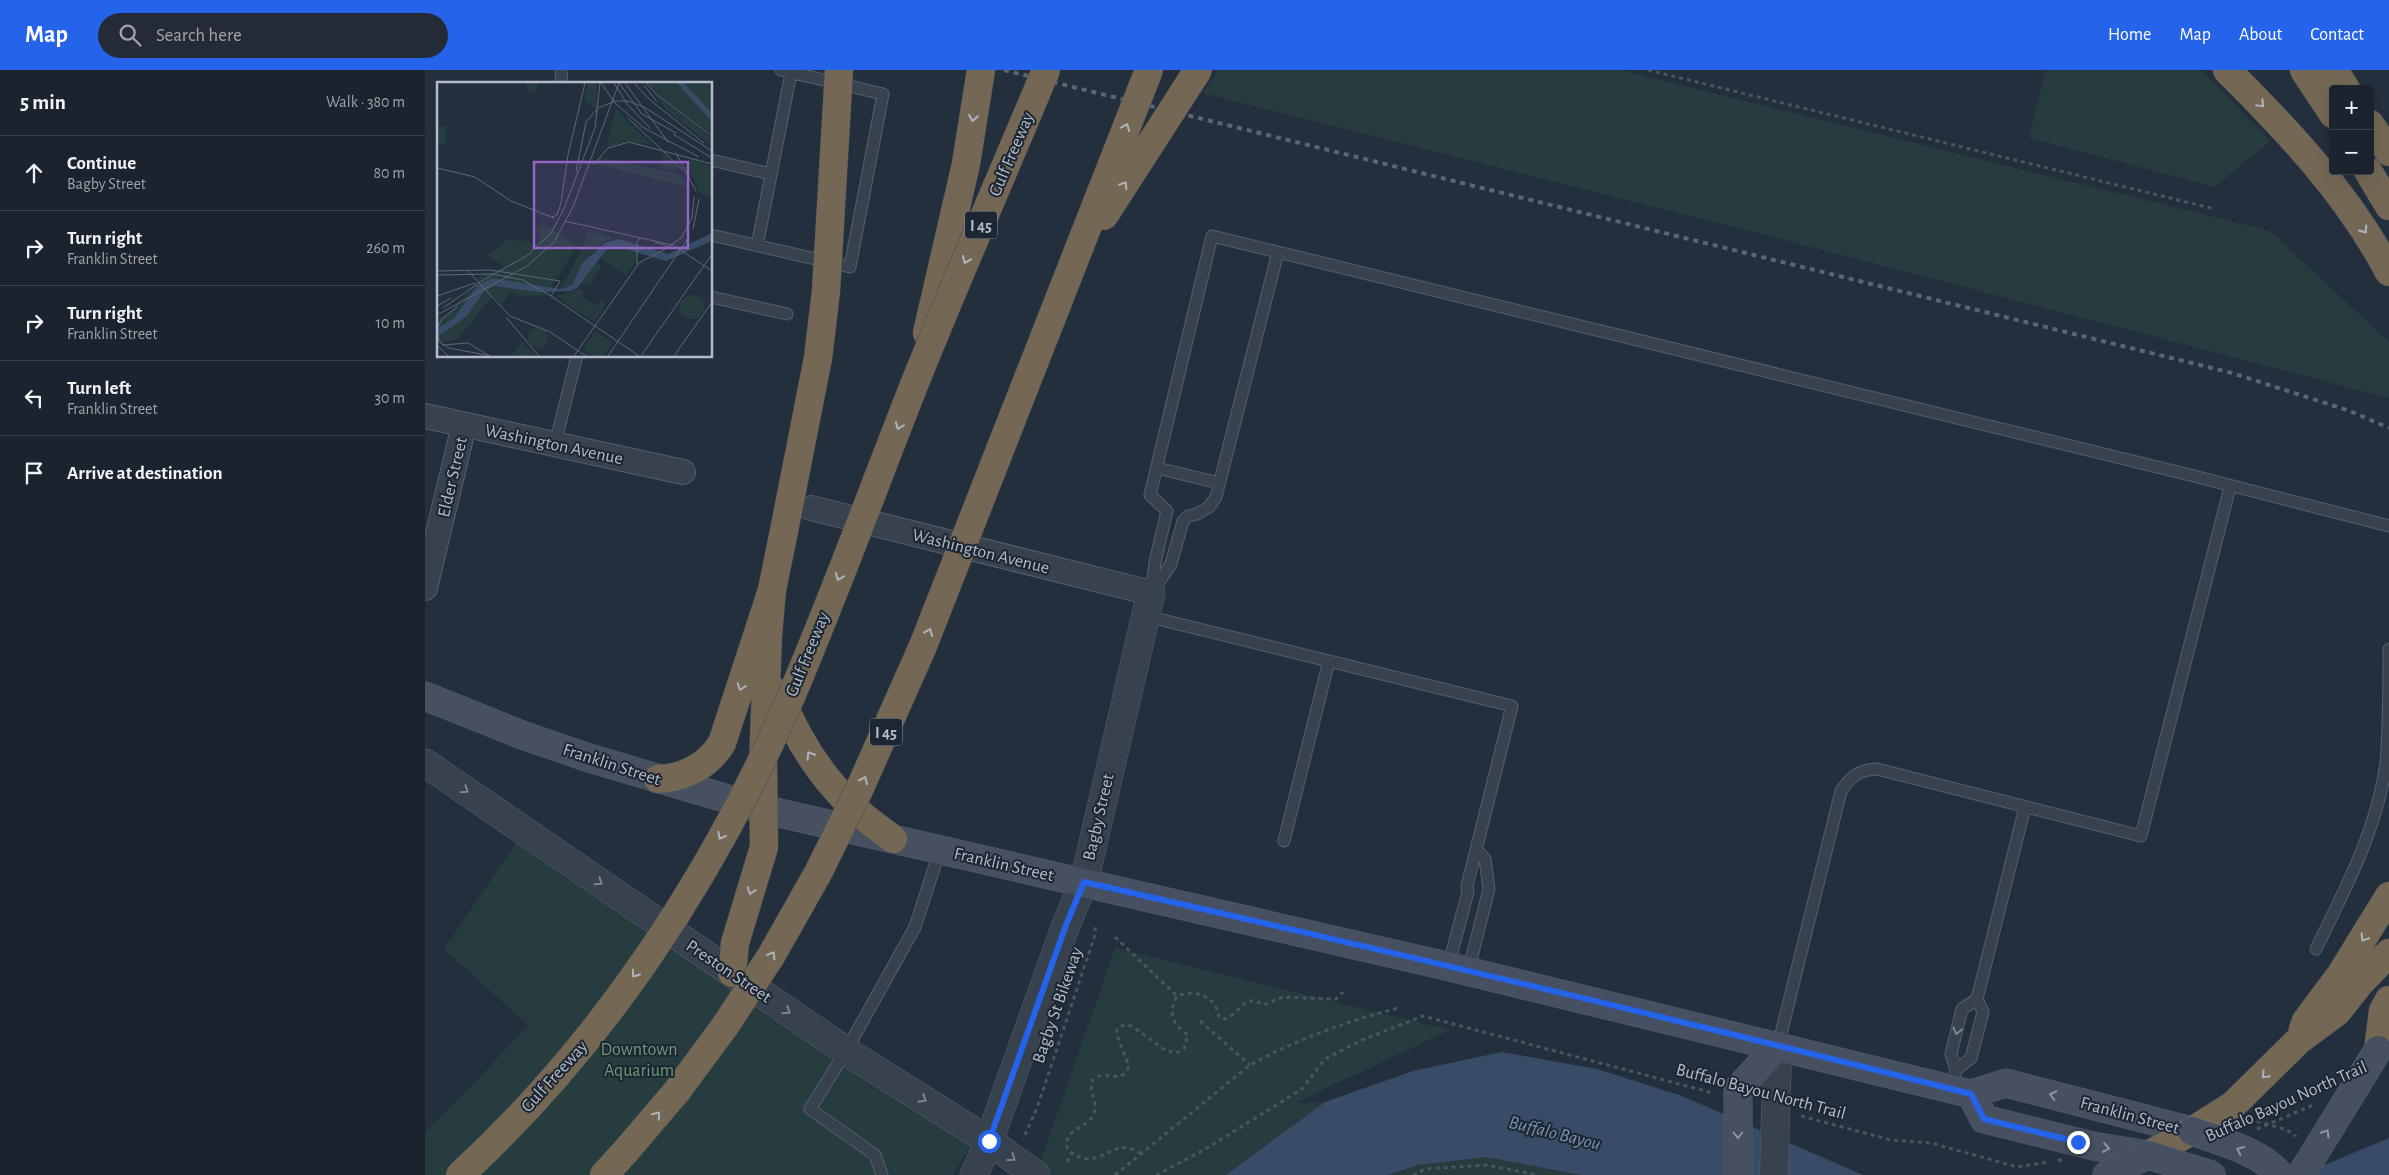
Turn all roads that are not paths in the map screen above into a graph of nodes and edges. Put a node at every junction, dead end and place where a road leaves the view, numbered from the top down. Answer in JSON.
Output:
{"nodes":[{"id":1,"x":839,"y":70,"type":"edge"},
{"id":2,"x":981,"y":70,"type":"edge"},
{"id":3,"x":1046,"y":70,"type":"edge"},
{"id":4,"x":1149,"y":70,"type":"edge"},
{"id":5,"x":1198,"y":70,"type":"edge"},
{"id":6,"x":2227,"y":70,"type":"edge"},
{"id":7,"x":2304,"y":70,"type":"edge"},
{"id":8,"x":2333,"y":70,"type":"edge"},
{"id":9,"x":786,"y":71,"type":"edge"},
{"id":10,"x":2343,"y":85,"type":"edge"},
{"id":11,"x":2329,"y":108,"type":"edge"},
{"id":12,"x":2374,"y":130,"type":"edge"},
{"id":13,"x":2389,"y":152,"type":"edge"},
{"id":14,"x":713,"y":160,"type":"edge"},
{"id":15,"x":771,"y":174,"type":"junction"},
{"id":16,"x":2370,"y":175,"type":"edge"},
{"id":17,"x":2389,"y":206,"type":"edge"},
{"id":18,"x":713,"y":235,"type":"edge"},
{"id":19,"x":757,"y":246,"type":"junction"},
{"id":20,"x":1278,"y":252,"type":"junction"},
{"id":21,"x":1069,"y":270,"type":"junction"},
{"id":22,"x":2389,"y":272,"type":"edge"},
{"id":23,"x":713,"y":297,"type":"edge"},
{"id":24,"x":787,"y":314,"type":"dead end"},
{"id":25,"x":576,"y":358,"type":"edge"},
{"id":26,"x":916,"y":381,"type":"junction"},
{"id":27,"x":425,"y":416,"type":"edge"},
{"id":28,"x":465,"y":425,"type":"junction"},
{"id":29,"x":555,"y":444,"type":"junction"},
{"id":30,"x":1157,"y":468,"type":"junction"},
{"id":31,"x":683,"y":472,"type":"dead end"},
{"id":32,"x":1219,"y":483,"type":"junction"},
{"id":33,"x":2230,"y":487,"type":"junction"},
{"id":34,"x":811,"y":508,"type":"dead end"},
{"id":35,"x":2389,"y":526,"type":"edge"},
{"id":36,"x":430,"y":549,"type":"edge"},
{"id":37,"x":425,"y":588,"type":"edge"},
{"id":38,"x":772,"y":590,"type":"junction"},
{"id":39,"x":1149,"y":604,"type":"junction"},
{"id":40,"x":768,"y":635,"type":"junction"},
{"id":41,"x":2389,"y":649,"type":"edge"},
{"id":42,"x":1329,"y":661,"type":"junction"},
{"id":43,"x":425,"y":696,"type":"edge"},
{"id":44,"x":425,"y":763,"type":"edge"},
{"id":45,"x":658,"y":779,"type":"junction"},
{"id":46,"x":2025,"y":807,"type":"junction"},
{"id":47,"x":762,"y":809,"type":"junction"},
{"id":48,"x":893,"y":839,"type":"junction"},
{"id":49,"x":1284,"y":841,"type":"dead end"},
{"id":50,"x":1476,"y":849,"type":"junction"},
{"id":51,"x":940,"y":850,"type":"junction"},
{"id":52,"x":1084,"y":882,"type":"junction"},
{"id":53,"x":2389,"y":896,"type":"edge"},
{"id":54,"x":2316,"y":949,"type":"dead end"},
{"id":55,"x":2389,"y":953,"type":"edge"},
{"id":56,"x":1458,"y":970,"type":"junction"},
{"id":57,"x":732,"y":973,"type":"junction"},
{"id":58,"x":1977,"y":999,"type":"junction"},
{"id":59,"x":2389,"y":1000,"type":"edge"},
{"id":60,"x":2302,"y":1030,"type":"junction"},
{"id":61,"x":2384,"y":1043,"type":"edge"},
{"id":62,"x":1778,"y":1046,"type":"junction"},
{"id":63,"x":846,"y":1051,"type":"junction"},
{"id":64,"x":1960,"y":1084,"type":"junction"},
{"id":65,"x":2192,"y":1132,"type":"junction"},
{"id":66,"x":989,"y":1141,"type":"junction"},
{"id":67,"x":2148,"y":1155,"type":"junction"},
{"id":68,"x":460,"y":1175,"type":"edge"},
{"id":69,"x":604,"y":1175,"type":"edge"},
{"id":70,"x":882,"y":1175,"type":"edge"},
{"id":71,"x":974,"y":1175,"type":"edge"},
{"id":72,"x":1036,"y":1175,"type":"edge"},
{"id":73,"x":1738,"y":1175,"type":"edge"},
{"id":74,"x":1774,"y":1175,"type":"edge"},
{"id":75,"x":2105,"y":1175,"type":"edge"},
{"id":76,"x":2212,"y":1175,"type":"edge"},
{"id":77,"x":2280,"y":1175,"type":"edge"},
{"id":78,"x":2301,"y":1175,"type":"edge"}],
"edges":[{"from":1,"to":38,"type":"highway","bridge":true},
{"from":2,"to":26,"type":"highway","one_way":true,"bridge":true},
{"from":3,"to":26,"type":"highway","name":"Gulf Freeway","number":"I 45","one_way":true,"bridge":true},
{"from":21,"to":4,"type":"highway","number":"I 45","one_way":true,"bridge":true},
{"from":21,"to":5,"type":"highway","one_way":true,"bridge":true},
{"from":6,"to":22,"type":"highway","one_way":true},
{"from":7,"to":11,"type":"highway"},
{"from":8,"to":10,"type":"highway"},
{"from":9,"to":15,"type":"lane"},
{"from":9,"to":19,"type":"lane"},
{"from":12,"to":13,"type":"highway"},
{"from":14,"to":15,"type":"lane"},
{"from":15,"to":19,"type":"lane"},
{"from":16,"to":17,"type":"highway"},
{"from":18,"to":19,"type":"lane"},
{"from":20,"to":30,"type":"lane"},
{"from":20,"to":32,"type":"lane"},
{"from":20,"to":33,"type":"lane"},
{"from":69,"to":21,"type":"highway","number":"I 45","one_way":true,"bridge":true},
{"from":23,"to":24,"type":"lane"},
{"from":25,"to":29,"type":"lane"},
{"from":26,"to":68,"type":"highway","name":"Gulf Freeway","number":"I 45","one_way":true,"bridge":true},
{"from":27,"to":28,"type":"street","name":"Washington Avenue"},
{"from":28,"to":29,"type":"street","name":"Washington Avenue"},
{"from":28,"to":36,"type":"street","name":"Elder Street"},
{"from":29,"to":31,"type":"street","name":"Washington Avenue"},
{"from":30,"to":32,"type":"lane"},
{"from":30,"to":39,"type":"lane"},
{"from":32,"to":39,"type":"lane"},
{"from":33,"to":35,"type":"lane"},
{"from":33,"to":46,"type":"lane"},
{"from":34,"to":39,"type":"street","name":"Washington Avenue"},
{"from":36,"to":37,"type":"street","name":"Elder Street"},
{"from":38,"to":40,"type":"highway"},
{"from":38,"to":45,"type":"highway","one_way":true},
{"from":39,"to":42,"type":"lane"},
{"from":39,"to":52,"type":"street","name":"Bagby Street"},
{"from":40,"to":47,"type":"highway"},
{"from":48,"to":40,"type":"highway","one_way":true},
{"from":41,"to":54,"type":"lane"},
{"from":42,"to":49,"type":"lane"},
{"from":42,"to":50,"type":"lane"},
{"from":43,"to":45,"type":"main road","name":"Franklin Street"},
{"from":44,"to":57,"type":"street","name":"Preston Street","one_way":true},
{"from":45,"to":47,"type":"main road","name":"Franklin Street"},
{"from":46,"to":58,"type":"lane"},
{"from":46,"to":62,"type":"lane"},
{"from":47,"to":48,"type":"main road","name":"Franklin Street"},
{"from":47,"to":57,"type":"highway","one_way":true},
{"from":48,"to":51,"type":"main road","name":"Franklin Street"},
{"from":50,"to":56,"type":"lane"},
{"from":50,"to":56,"type":"lane"},
{"from":51,"to":52,"type":"main road","name":"Franklin Street"},
{"from":51,"to":63,"type":"lane"},
{"from":52,"to":56,"type":"main road","name":"Franklin Street"},
{"from":52,"to":66,"type":"street","name":"Bagby Street"},
{"from":53,"to":60,"type":"highway","one_way":true},
{"from":55,"to":60,"type":"highway"},
{"from":56,"to":62,"type":"main road","name":"Franklin Street"},
{"from":57,"to":63,"type":"street","name":"Preston Street","one_way":true},
{"from":58,"to":64,"type":"lane"},
{"from":58,"to":64,"type":"lane","one_way":true},
{"from":59,"to":61,"type":"highway"},
{"from":60,"to":65,"type":"highway","one_way":true},
{"from":78,"to":61,"type":"main road","one_way":true,"bridge":true},
{"from":62,"to":64,"type":"main road","name":"Franklin Street"},
{"from":62,"to":73,"type":"main road","one_way":true,"bridge":true},
{"from":62,"to":74,"type":"street","bridge":true},
{"from":63,"to":66,"type":"street","name":"Preston Street","one_way":true},
{"from":63,"to":70,"type":"lane"},
{"from":65,"to":64,"type":"main road","name":"Franklin Street","one_way":true},
{"from":64,"to":67,"type":"main road","name":"Franklin Street","one_way":true},
{"from":65,"to":67,"type":"highway"},
{"from":77,"to":65,"type":"main road","name":"Franklin Street","one_way":true,"bridge":true},
{"from":66,"to":71,"type":"street","name":"Bagby Street"},
{"from":66,"to":72,"type":"street","name":"Preston Street","one_way":true},
{"from":67,"to":75,"type":"main road","bridge":true},
{"from":67,"to":76,"type":"main road","name":"Franklin Street","bridge":true}]}
